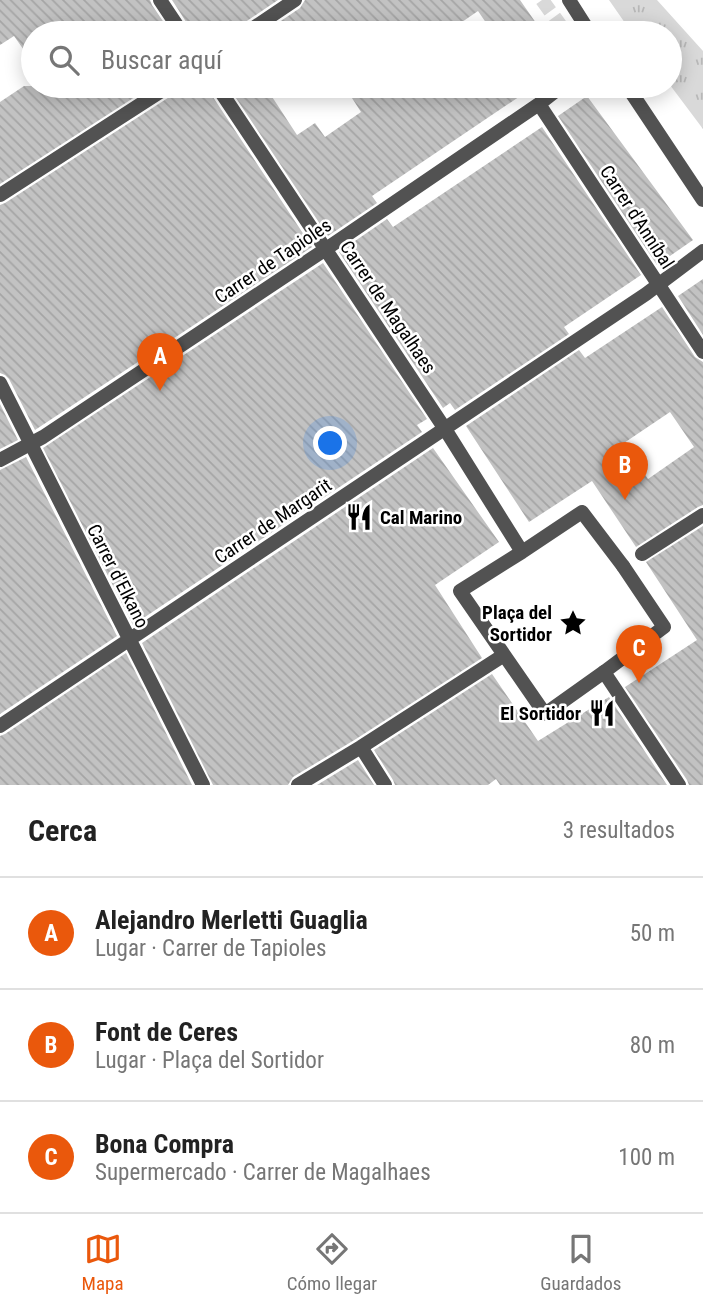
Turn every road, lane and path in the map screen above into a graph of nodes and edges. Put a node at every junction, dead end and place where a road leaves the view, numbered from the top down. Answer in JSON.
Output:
{"nodes":[{"id":1,"x":160,"y":0,"type":"edge"},
{"id":2,"x":295,"y":0,"type":"edge"},
{"id":3,"x":569,"y":0,"type":"edge"},
{"id":4,"x":174,"y":21,"type":"edge"},
{"id":5,"x":264,"y":21,"type":"edge"},
{"id":6,"x":582,"y":21,"type":"edge"},
{"id":7,"x":150,"y":98,"type":"edge"},
{"id":8,"x":225,"y":98,"type":"edge"},
{"id":9,"x":547,"y":98,"type":"edge"},
{"id":10,"x":635,"y":98,"type":"edge"},
{"id":11,"x":539,"y":104,"type":"junction"},
{"id":12,"x":0,"y":195,"type":"edge"},
{"id":13,"x":703,"y":200,"type":"edge"},
{"id":14,"x":326,"y":249,"type":"junction"},
{"id":15,"x":703,"y":251,"type":"edge"},
{"id":16,"x":659,"y":285,"type":"junction"},
{"id":17,"x":703,"y":352,"type":"edge"},
{"id":18,"x":0,"y":383,"type":"edge"},
{"id":19,"x":445,"y":429,"type":"junction"},
{"id":20,"x":31,"y":445,"type":"junction"},
{"id":21,"x":0,"y":460,"type":"edge"},
{"id":22,"x":703,"y":515,"type":"edge"},
{"id":23,"x":522,"y":552,"type":"junction"},
{"id":24,"x":642,"y":554,"type":"dead end"},
{"id":25,"x":129,"y":641,"type":"junction"},
{"id":26,"x":504,"y":655,"type":"junction"},
{"id":27,"x":604,"y":672,"type":"junction"},
{"id":28,"x":0,"y":726,"type":"edge"},
{"id":29,"x":360,"y":747,"type":"junction"},
{"id":30,"x":203,"y":785,"type":"edge"},
{"id":31,"x":298,"y":785,"type":"edge"},
{"id":32,"x":385,"y":785,"type":"edge"},
{"id":33,"x":679,"y":785,"type":"edge"}],
"edges":[{"from":1,"to":4,"type":"street"},
{"from":2,"to":5,"type":"street"},
{"from":3,"to":6,"type":"street"},
{"from":7,"to":12,"type":"street"},
{"from":8,"to":14,"type":"street","name":"Carrer de Magalhaes"},
{"from":9,"to":11,"type":"street","name":"Carrer de Tapioles"},
{"from":10,"to":13,"type":"street"},
{"from":11,"to":14,"type":"street","name":"Carrer de Tapioles"},
{"from":11,"to":16,"type":"street","name":"Carrer d'Anníbal"},
{"from":14,"to":19,"type":"street","name":"Carrer de Magalhaes"},
{"from":14,"to":20,"type":"street","name":"Carrer de Tapioles"},
{"from":15,"to":16,"type":"street","name":"Carrer de Margarit"},
{"from":16,"to":17,"type":"street","name":"Carrer d'Anníbal"},
{"from":16,"to":19,"type":"street","name":"Carrer de Margarit"},
{"from":18,"to":20,"type":"street","name":"Carrer d'Elkano"},
{"from":19,"to":23,"type":"street","name":"Carrer de Magalhaes"},
{"from":19,"to":25,"type":"street","name":"Carrer de Margarit"},
{"from":20,"to":21,"type":"street","name":"Carrer de Tapioles"},
{"from":20,"to":25,"type":"street","name":"Carrer d'Elkano"},
{"from":22,"to":24,"type":"street"},
{"from":23,"to":26,"type":"street"},
{"from":23,"to":27,"type":"street"},
{"from":25,"to":28,"type":"street","name":"Carrer de Margarit"},
{"from":25,"to":30,"type":"street","name":"Carrer d'Elkano"},
{"from":26,"to":27,"type":"street"},
{"from":26,"to":29,"type":"street"},
{"from":27,"to":33,"type":"street"},
{"from":29,"to":31,"type":"street"},
{"from":29,"to":32,"type":"street"}]}
